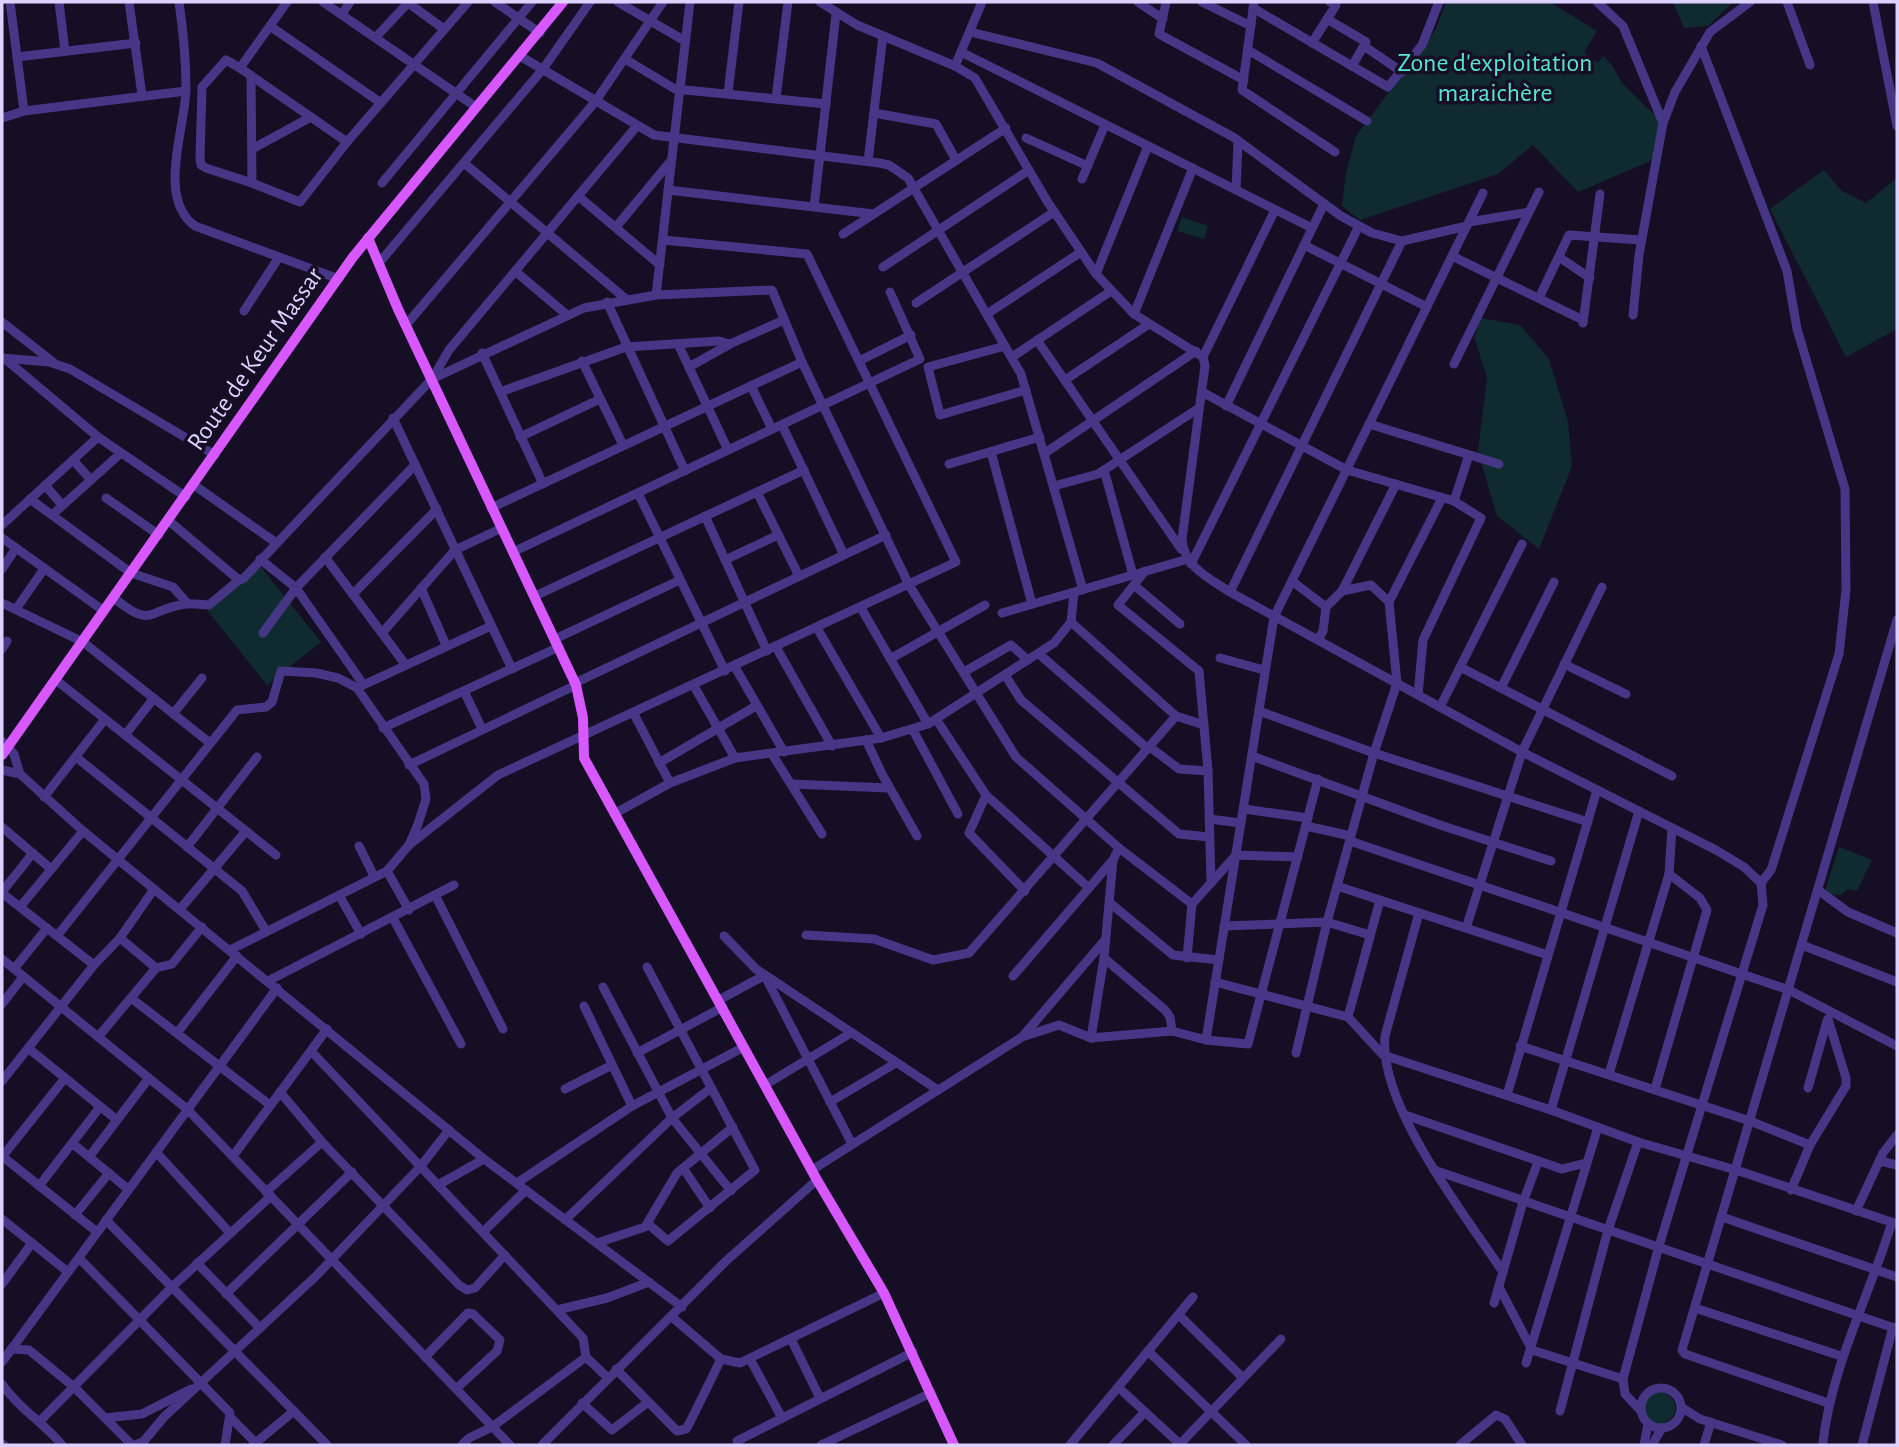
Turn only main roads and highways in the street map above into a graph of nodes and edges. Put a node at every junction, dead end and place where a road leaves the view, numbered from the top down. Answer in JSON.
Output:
{"nodes":[{"id":1,"x":563,"y":2,"type":"edge"},
{"id":2,"x":368,"y":238,"type":"junction"},
{"id":3,"x":4,"y":747,"type":"edge"},
{"id":4,"x":954,"y":1445,"type":"edge"}],
"edges":[{"from":1,"to":2,"type":"main road","name":"Route de Keur Massar"},
{"from":2,"to":3,"type":"main road","name":"Route de Keur Massar"},
{"from":2,"to":4,"type":"main road"}]}
